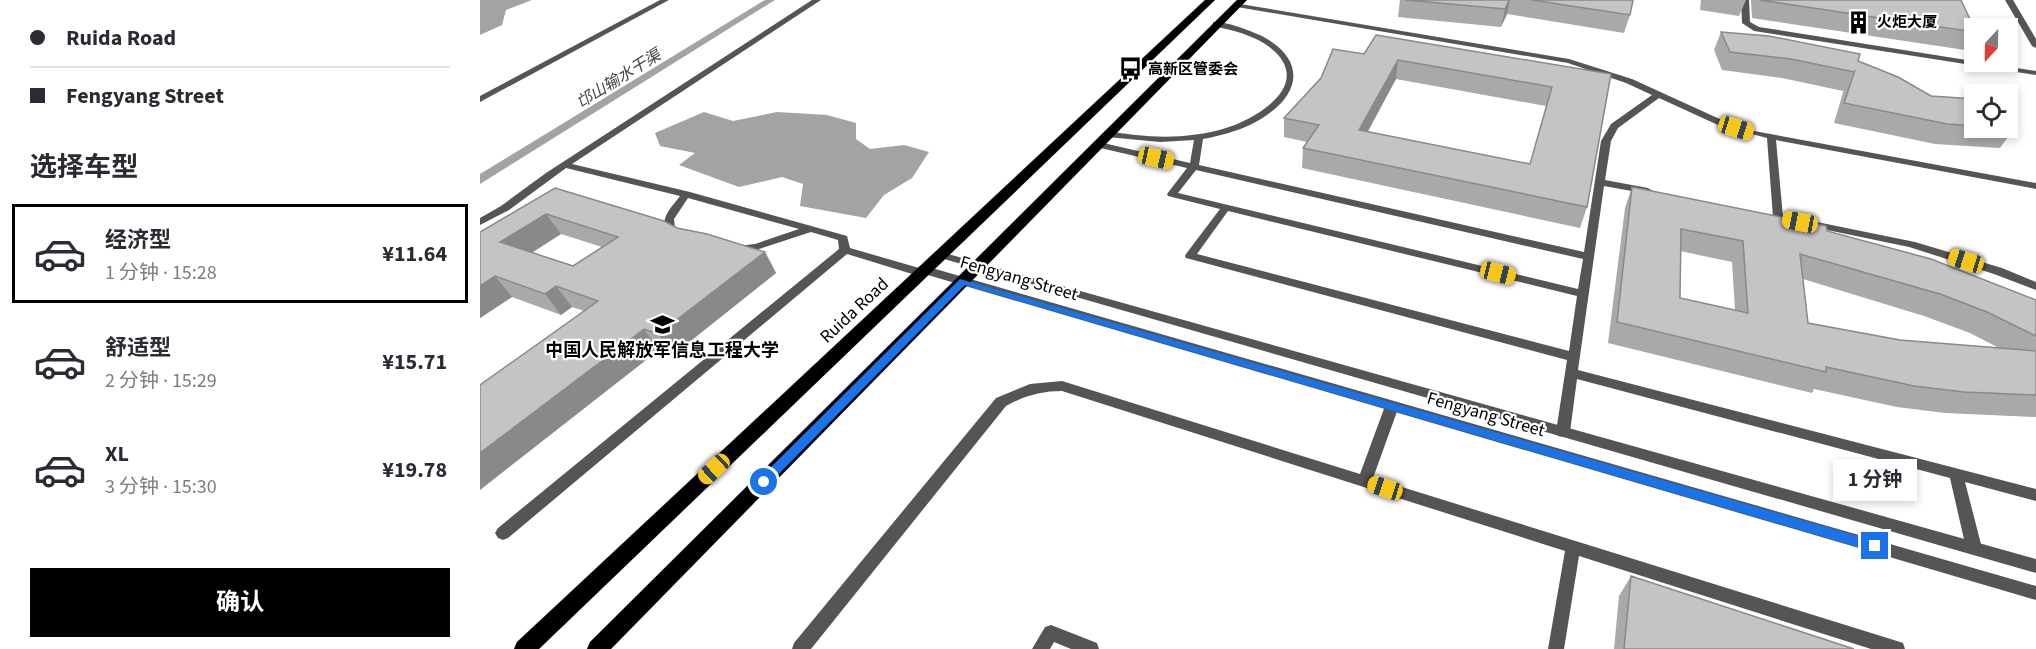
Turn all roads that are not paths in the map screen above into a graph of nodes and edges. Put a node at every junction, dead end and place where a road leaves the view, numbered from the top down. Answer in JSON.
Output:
{"nodes":[{"id":1,"x":665,"y":0,"type":"edge"},
{"id":2,"x":817,"y":0,"type":"edge"},
{"id":3,"x":1210,"y":0,"type":"edge"},
{"id":4,"x":1745,"y":0,"type":"edge"},
{"id":5,"x":2009,"y":0,"type":"edge"},
{"id":6,"x":1240,"y":3,"type":"edge"},
{"id":7,"x":1217,"y":25,"type":"junction"},
{"id":8,"x":2036,"y":45,"type":"edge"},
{"id":9,"x":2036,"y":72,"type":"edge"},
{"id":10,"x":1658,"y":95,"type":"junction"},
{"id":11,"x":480,"y":99,"type":"edge"},
{"id":12,"x":1199,"y":137,"type":"junction"},
{"id":13,"x":1771,"y":137,"type":"junction"},
{"id":14,"x":1105,"y":138,"type":"junction"},
{"id":15,"x":564,"y":165,"type":"junction"},
{"id":16,"x":1194,"y":166,"type":"junction"},
{"id":17,"x":1600,"y":182,"type":"junction"},
{"id":18,"x":2036,"y":186,"type":"edge"},
{"id":19,"x":1656,"y":193,"type":"edge"},
{"id":20,"x":686,"y":194,"type":"junction"},
{"id":21,"x":1226,"y":207,"type":"junction"},
{"id":22,"x":480,"y":222,"type":"edge"},
{"id":23,"x":810,"y":229,"type":"junction"},
{"id":24,"x":684,"y":240,"type":"edge"},
{"id":25,"x":720,"y":249,"type":"edge"},
{"id":26,"x":845,"y":250,"type":"junction"},
{"id":27,"x":941,"y":255,"type":"junction"},
{"id":28,"x":1589,"y":257,"type":"junction"},
{"id":29,"x":978,"y":266,"type":"junction"},
{"id":30,"x":923,"y":271,"type":"junction"},
{"id":31,"x":963,"y":281,"type":"junction"},
{"id":32,"x":2036,"y":286,"type":"edge"},
{"id":33,"x":1583,"y":294,"type":"junction"},
{"id":34,"x":1574,"y":357,"type":"junction"},
{"id":35,"x":1572,"y":373,"type":"junction"},
{"id":36,"x":1392,"y":406,"type":"junction"},
{"id":37,"x":1563,"y":432,"type":"junction"},
{"id":38,"x":1956,"y":474,"type":"junction"},
{"id":39,"x":1365,"y":481,"type":"junction"},
{"id":40,"x":2036,"y":495,"type":"edge"},
{"id":41,"x":503,"y":533,"type":"dead end"},
{"id":42,"x":1573,"y":547,"type":"junction"},
{"id":43,"x":1974,"y":548,"type":"junction"},
{"id":44,"x":2036,"y":566,"type":"edge"},
{"id":45,"x":2036,"y":593,"type":"edge"},
{"id":46,"x":524,"y":649,"type":"edge"},
{"id":47,"x":597,"y":649,"type":"edge"},
{"id":48,"x":800,"y":649,"type":"edge"},
{"id":49,"x":1040,"y":649,"type":"edge"},
{"id":50,"x":1091,"y":649,"type":"edge"},
{"id":51,"x":1556,"y":649,"type":"edge"},
{"id":52,"x":1897,"y":649,"type":"edge"}],
"edges":[{"from":1,"to":11,"type":"street"},
{"from":2,"to":15,"type":"street"},
{"from":3,"to":27,"type":"main road","name":"Ruida Road"},
{"from":4,"to":9,"type":"street"},
{"from":5,"to":8,"type":"street"},
{"from":6,"to":7,"type":"main road"},
{"from":6,"to":10,"type":"street"},
{"from":7,"to":12,"type":"street"},
{"from":7,"to":14,"type":"main road"},
{"from":10,"to":13,"type":"street"},
{"from":10,"to":17,"type":"street"},
{"from":12,"to":14,"type":"street"},
{"from":12,"to":16,"type":"street"},
{"from":13,"to":18,"type":"street"},
{"from":13,"to":32,"type":"street"},
{"from":14,"to":16,"type":"street"},
{"from":14,"to":29,"type":"main road"},
{"from":15,"to":20,"type":"street"},
{"from":15,"to":22,"type":"street"},
{"from":16,"to":21,"type":"street"},
{"from":16,"to":28,"type":"street"},
{"from":17,"to":19,"type":"street"},
{"from":17,"to":28,"type":"street"},
{"from":20,"to":23,"type":"street"},
{"from":20,"to":24,"type":"street"},
{"from":21,"to":33,"type":"street"},
{"from":21,"to":34,"type":"street"},
{"from":23,"to":25,"type":"street"},
{"from":23,"to":26,"type":"street"},
{"from":26,"to":30,"type":"street","name":"Fengyang Street"},
{"from":26,"to":41,"type":"street"},
{"from":27,"to":29,"type":"street","name":"Fengyang Street"},
{"from":27,"to":30,"type":"main road","name":"Ruida Road"},
{"from":28,"to":33,"type":"street"},
{"from":29,"to":31,"type":"main road"},
{"from":29,"to":37,"type":"street","name":"Fengyang Street"},
{"from":30,"to":31,"type":"street","name":"Fengyang Street"},
{"from":30,"to":46,"type":"main road","name":"Ruida Road"},
{"from":31,"to":36,"type":"street","name":"Fengyang Street"},
{"from":31,"to":47,"type":"main road"},
{"from":33,"to":34,"type":"street"},
{"from":34,"to":35,"type":"street"},
{"from":35,"to":37,"type":"street"},
{"from":35,"to":38,"type":"street"},
{"from":36,"to":39,"type":"street"},
{"from":36,"to":45,"type":"street","name":"Fengyang Street"},
{"from":37,"to":43,"type":"street","name":"Fengyang Street"},
{"from":38,"to":40,"type":"street"},
{"from":38,"to":43,"type":"street"},
{"from":39,"to":42,"type":"street"},
{"from":39,"to":48,"type":"street"},
{"from":42,"to":51,"type":"street"},
{"from":42,"to":52,"type":"street"},
{"from":43,"to":44,"type":"street","name":"Fengyang Street"},
{"from":49,"to":50,"type":"street"}]}
